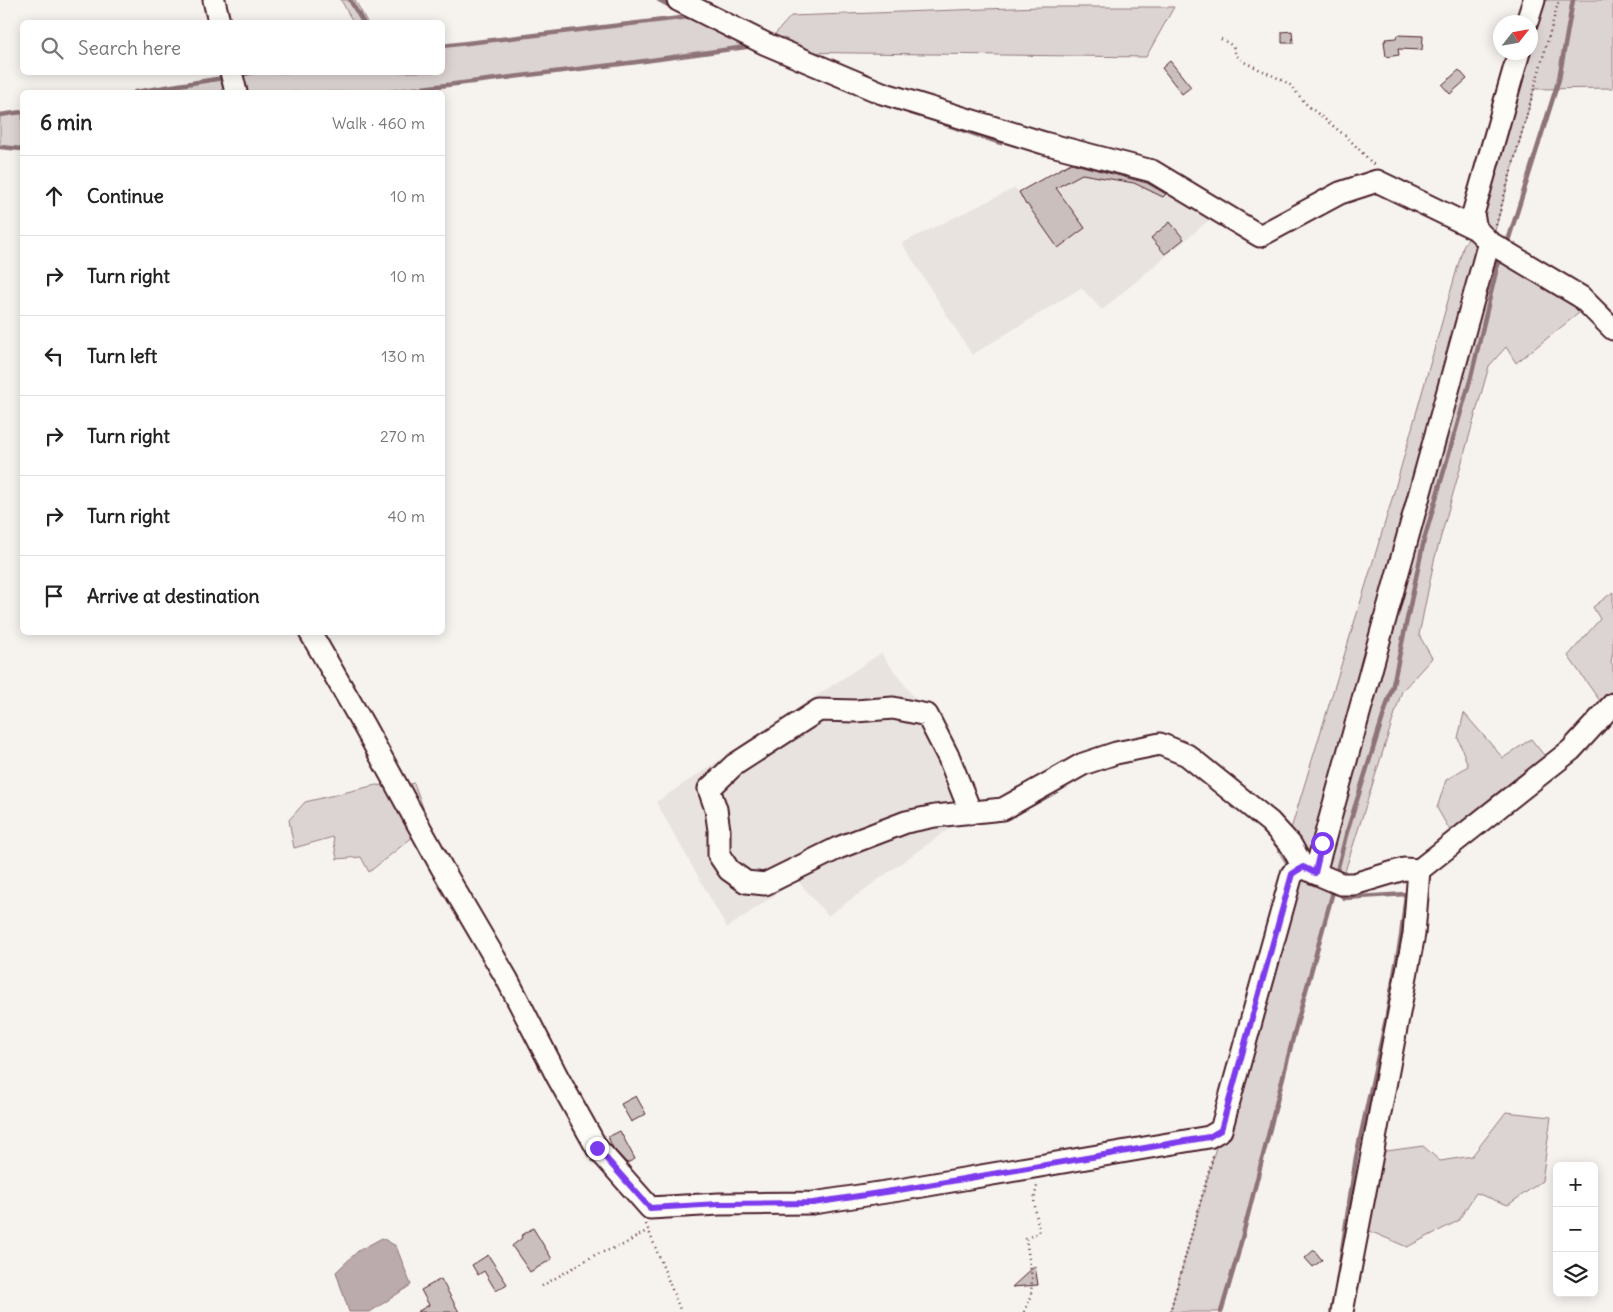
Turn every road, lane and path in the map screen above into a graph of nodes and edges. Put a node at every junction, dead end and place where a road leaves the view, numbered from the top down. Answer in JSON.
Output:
{"nodes":[{"id":1,"x":214,"y":0,"type":"edge"},
{"id":2,"x":678,"y":0,"type":"edge"},
{"id":3,"x":1534,"y":0,"type":"edge"},
{"id":4,"x":1559,"y":0,"type":"edge"},
{"id":5,"x":1530,"y":15,"type":"edge"},
{"id":6,"x":219,"y":20,"type":"edge"},
{"id":7,"x":1222,"y":39,"type":"dead end"},
{"id":8,"x":1517,"y":60,"type":"edge"},
{"id":9,"x":232,"y":75,"type":"edge"},
{"id":10,"x":236,"y":90,"type":"edge"},
{"id":11,"x":1391,"y":188,"type":"junction"},
{"id":12,"x":1483,"y":235,"type":"junction"},
{"id":13,"x":1613,"y":329,"type":"edge"},
{"id":14,"x":312,"y":635,"type":"edge"},
{"id":15,"x":1613,"y":704,"type":"edge"},
{"id":16,"x":971,"y":812,"type":"junction"},
{"id":17,"x":1309,"y":870,"type":"junction"},
{"id":18,"x":1419,"y":870,"type":"junction"},
{"id":19,"x":1221,"y":1130,"type":"junction"},
{"id":20,"x":1031,"y":1168,"type":"junction"},
{"id":21,"x":650,"y":1208,"type":"junction"},
{"id":22,"x":648,"y":1230,"type":"junction"},
{"id":23,"x":542,"y":1286,"type":"dead end"},
{"id":24,"x":681,"y":1312,"type":"edge"},
{"id":25,"x":1024,"y":1312,"type":"edge"},
{"id":26,"x":1170,"y":1312,"type":"edge"},
{"id":27,"x":1342,"y":1312,"type":"edge"}],
"edges":[{"from":1,"to":6,"type":"street"},
{"from":2,"to":11,"type":"street"},
{"from":3,"to":5,"type":"street"},
{"from":4,"to":12,"type":"path"},
{"from":7,"to":11,"type":"path"},
{"from":8,"to":12,"type":"street"},
{"from":9,"to":10,"type":"street"},
{"from":11,"to":12,"type":"street"},
{"from":12,"to":13,"type":"street"},
{"from":12,"to":17,"type":"street"},
{"from":14,"to":21,"type":"street"},
{"from":15,"to":18,"type":"street"},
{"from":16,"to":16,"type":"street"},
{"from":16,"to":17,"type":"street"},
{"from":17,"to":18,"type":"street"},
{"from":17,"to":19,"type":"street"},
{"from":18,"to":27,"type":"street"},
{"from":19,"to":20,"type":"street"},
{"from":19,"to":26,"type":"path"},
{"from":20,"to":21,"type":"street"},
{"from":20,"to":25,"type":"path"},
{"from":21,"to":22,"type":"path"},
{"from":22,"to":23,"type":"path"},
{"from":22,"to":24,"type":"path"}]}
